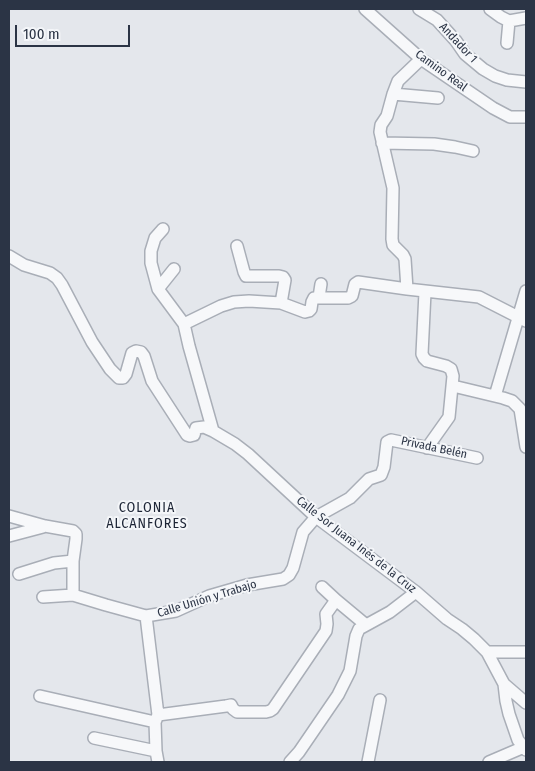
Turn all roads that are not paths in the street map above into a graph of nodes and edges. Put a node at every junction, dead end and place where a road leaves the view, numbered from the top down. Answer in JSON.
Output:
{"nodes":[{"id":1,"x":365,"y":9,"type":"edge"},
{"id":2,"x":419,"y":9,"type":"edge"},
{"id":3,"x":490,"y":9,"type":"edge"},
{"id":4,"x":526,"y":18,"type":"edge"},
{"id":5,"x":509,"y":21,"type":"junction"},
{"id":6,"x":507,"y":43,"type":"dead end"},
{"id":7,"x":422,"y":59,"type":"junction"},
{"id":8,"x":526,"y":82,"type":"edge"},
{"id":9,"x":393,"y":94,"type":"junction"},
{"id":10,"x":438,"y":98,"type":"dead end"},
{"id":11,"x":526,"y":118,"type":"edge"},
{"id":12,"x":382,"y":143,"type":"junction"},
{"id":13,"x":473,"y":150,"type":"dead end"},
{"id":14,"x":162,"y":229,"type":"dead end"},
{"id":15,"x":237,"y":246,"type":"dead end"},
{"id":16,"x":9,"y":256,"type":"edge"},
{"id":17,"x":174,"y":269,"type":"dead end"},
{"id":18,"x":321,"y":284,"type":"dead end"},
{"id":19,"x":158,"y":289,"type":"junction"},
{"id":20,"x":407,"y":289,"type":"junction"},
{"id":21,"x":526,"y":291,"type":"edge"},
{"id":22,"x":425,"y":292,"type":"junction"},
{"id":23,"x":319,"y":297,"type":"junction"},
{"id":24,"x":280,"y":304,"type":"junction"},
{"id":25,"x":523,"y":319,"type":"edge"},
{"id":26,"x":184,"y":324,"type":"junction"},
{"id":27,"x":453,"y":386,"type":"junction"},
{"id":28,"x":494,"y":396,"type":"junction"},
{"id":29,"x":213,"y":431,"type":"junction"},
{"id":30,"x":526,"y":447,"type":"edge"},
{"id":31,"x":427,"y":448,"type":"junction"},
{"id":32,"x":477,"y":458,"type":"dead end"},
{"id":33,"x":9,"y":516,"type":"edge"},
{"id":34,"x":316,"y":517,"type":"junction"},
{"id":35,"x":45,"y":526,"type":"junction"},
{"id":36,"x":9,"y":536,"type":"edge"},
{"id":37,"x":74,"y":561,"type":"junction"},
{"id":38,"x":20,"y":574,"type":"dead end"},
{"id":39,"x":322,"y":587,"type":"dead end"},
{"id":40,"x":416,"y":592,"type":"junction"},
{"id":41,"x":74,"y":595,"type":"junction"},
{"id":42,"x":42,"y":597,"type":"dead end"},
{"id":43,"x":336,"y":600,"type":"junction"},
{"id":44,"x":146,"y":616,"type":"junction"},
{"id":45,"x":366,"y":625,"type":"junction"},
{"id":46,"x":486,"y":652,"type":"junction"},
{"id":47,"x":526,"y":652,"type":"edge"},
{"id":48,"x":504,"y":684,"type":"junction"},
{"id":49,"x":40,"y":696,"type":"dead end"},
{"id":50,"x":380,"y":700,"type":"dead end"},
{"id":51,"x":526,"y":703,"type":"edge"},
{"id":52,"x":156,"y":718,"type":"junction"},
{"id":53,"x":94,"y":738,"type":"dead end"},
{"id":54,"x":525,"y":749,"type":"edge"},
{"id":55,"x":157,"y":757,"type":"edge"},
{"id":56,"x":290,"y":762,"type":"edge"},
{"id":57,"x":368,"y":762,"type":"edge"},
{"id":58,"x":489,"y":762,"type":"edge"}],
"edges":[{"from":1,"to":7,"type":"street","name":"Camino Real"},
{"from":2,"to":8,"type":"street","name":"Andador 1"},
{"from":3,"to":5,"type":"street"},
{"from":4,"to":5,"type":"street"},
{"from":5,"to":6,"type":"street"},
{"from":7,"to":9,"type":"street"},
{"from":7,"to":11,"type":"street","name":"Camino Real"},
{"from":9,"to":10,"type":"street"},
{"from":9,"to":12,"type":"street"},
{"from":12,"to":13,"type":"street"},
{"from":12,"to":20,"type":"street"},
{"from":14,"to":19,"type":"street"},
{"from":15,"to":24,"type":"street"},
{"from":16,"to":29,"type":"street"},
{"from":17,"to":19,"type":"street"},
{"from":18,"to":23,"type":"street"},
{"from":19,"to":26,"type":"street"},
{"from":20,"to":22,"type":"street"},
{"from":20,"to":23,"type":"street"},
{"from":21,"to":25,"type":"street"},
{"from":22,"to":25,"type":"street"},
{"from":22,"to":27,"type":"street"},
{"from":23,"to":24,"type":"street"},
{"from":24,"to":26,"type":"street"},
{"from":25,"to":28,"type":"street"},
{"from":26,"to":29,"type":"street"},
{"from":27,"to":28,"type":"street"},
{"from":27,"to":31,"type":"street"},
{"from":28,"to":30,"type":"street"},
{"from":29,"to":34,"type":"street","name":"Calle Sor Juana Inés de la Cruz"},
{"from":31,"to":32,"type":"street","name":"Privada Belén"},
{"from":31,"to":34,"type":"street","name":"Privada Belén"},
{"from":33,"to":35,"type":"street"},
{"from":34,"to":40,"type":"street","name":"Calle Sor Juana Inés de la Cruz"},
{"from":34,"to":44,"type":"street","name":"Calle Unión y Trabajo"},
{"from":35,"to":36,"type":"street"},
{"from":35,"to":37,"type":"street"},
{"from":37,"to":38,"type":"street"},
{"from":37,"to":41,"type":"street"},
{"from":39,"to":43,"type":"street"},
{"from":40,"to":45,"type":"street"},
{"from":40,"to":46,"type":"street","name":"Calle Sor Juana Inés de la Cruz"},
{"from":41,"to":42,"type":"street"},
{"from":41,"to":44,"type":"street"},
{"from":43,"to":45,"type":"street"},
{"from":43,"to":52,"type":"street"},
{"from":44,"to":52,"type":"street","name":"Calle Unión y Trabajo"},
{"from":45,"to":56,"type":"street"},
{"from":46,"to":47,"type":"street"},
{"from":46,"to":48,"type":"street","name":"Calle Sor Juana Inés de la Cruz"},
{"from":48,"to":51,"type":"street","name":"Calle Sor Juana Inés de la Cruz"},
{"from":48,"to":54,"type":"street"},
{"from":49,"to":52,"type":"street"},
{"from":50,"to":57,"type":"street"},
{"from":52,"to":55,"type":"street","name":"Calle Unión y Trabajo"},
{"from":53,"to":55,"type":"street"},
{"from":54,"to":58,"type":"street"}]}
